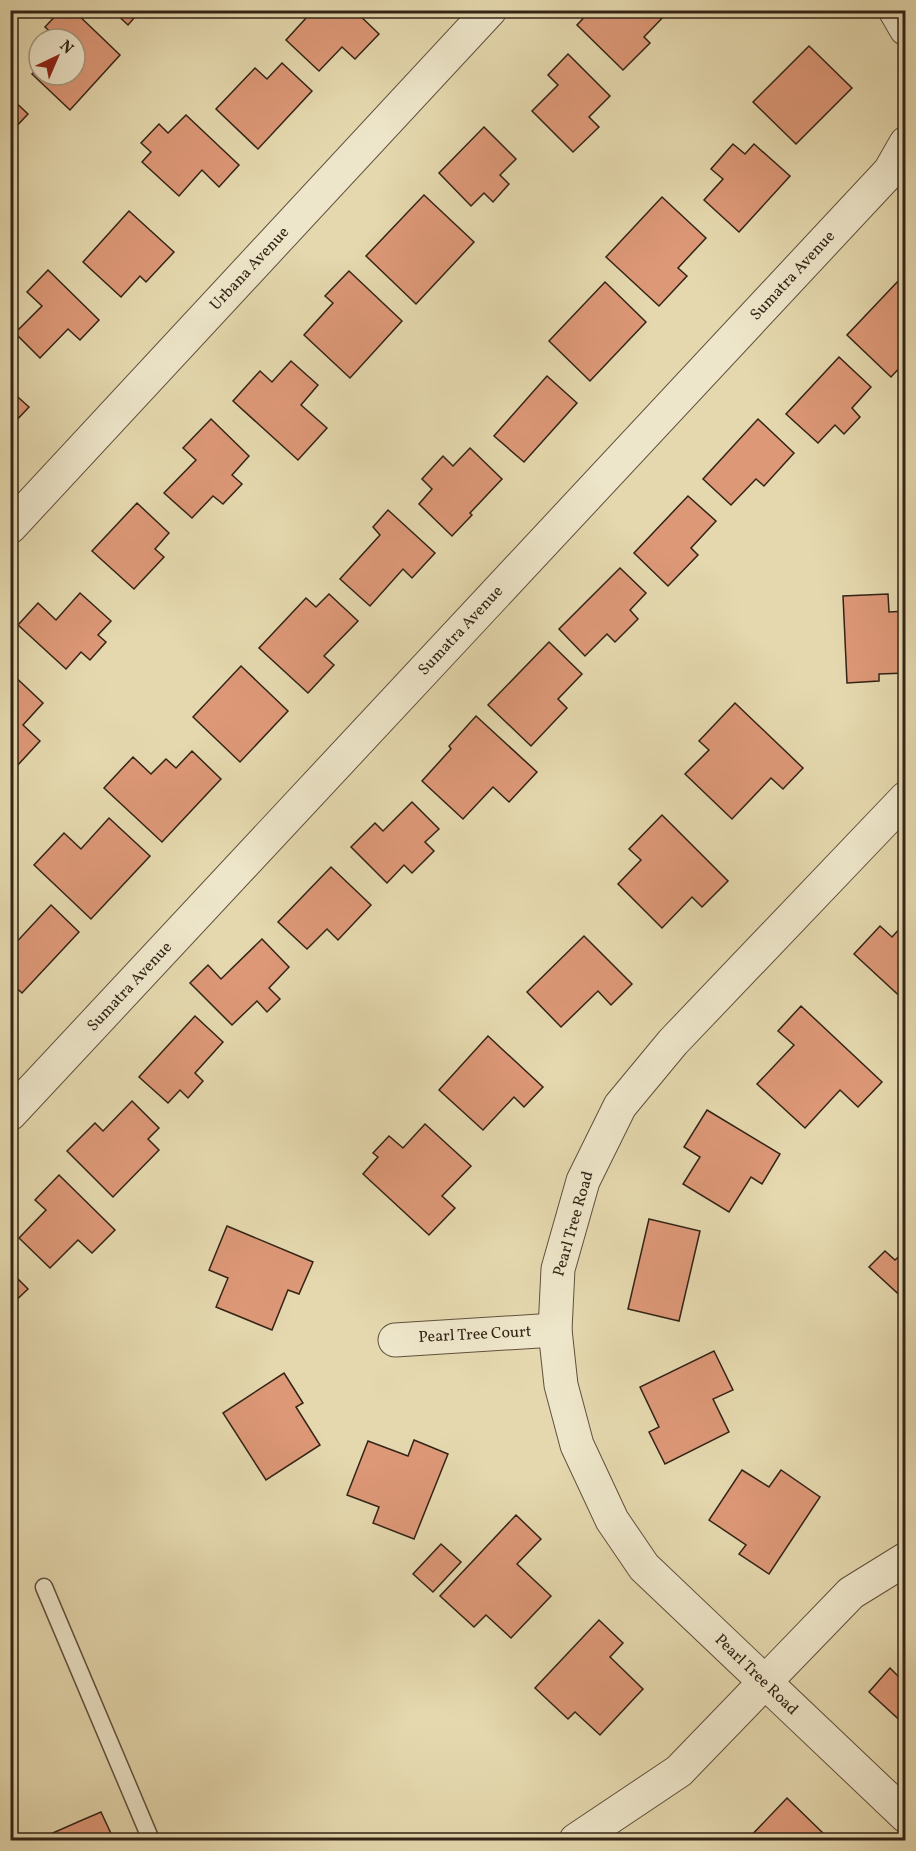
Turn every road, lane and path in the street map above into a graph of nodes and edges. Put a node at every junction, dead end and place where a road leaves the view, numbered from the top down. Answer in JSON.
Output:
{"nodes":[{"id":1,"x":490,"y":10,"type":"edge"},
{"id":2,"x":895,"y":10,"type":"edge"},
{"id":3,"x":906,"y":29,"type":"edge"},
{"id":4,"x":906,"y":143,"type":"edge"},
{"id":5,"x":10,"y":526,"type":"edge"},
{"id":6,"x":906,"y":798,"type":"edge"},
{"id":7,"x":10,"y":1114,"type":"edge"},
{"id":8,"x":555,"y":1330,"type":"junction"},
{"id":9,"x":395,"y":1340,"type":"dead end"},
{"id":10,"x":906,"y":1559,"type":"edge"},
{"id":11,"x":44,"y":1587,"type":"dead end"},
{"id":12,"x":765,"y":1684,"type":"junction"},
{"id":13,"x":906,"y":1816,"type":"edge"},
{"id":14,"x":152,"y":1840,"type":"edge"},
{"id":15,"x":576,"y":1840,"type":"edge"}],
"edges":[{"from":1,"to":5,"type":"street","name":"Urbana Avenue"},
{"from":2,"to":3,"type":"street"},
{"from":4,"to":7,"type":"street","name":"Sumatra Avenue"},
{"from":6,"to":8,"type":"street","name":"Pearl Tree Road"},
{"from":8,"to":9,"type":"street","name":"Pearl Tree Court"},
{"from":8,"to":12,"type":"street","name":"Pearl Tree Road"},
{"from":10,"to":12,"type":"street"},
{"from":11,"to":14,"type":"lane"},
{"from":12,"to":13,"type":"street","name":"Pearl Tree Road"},
{"from":12,"to":15,"type":"street"}]}
